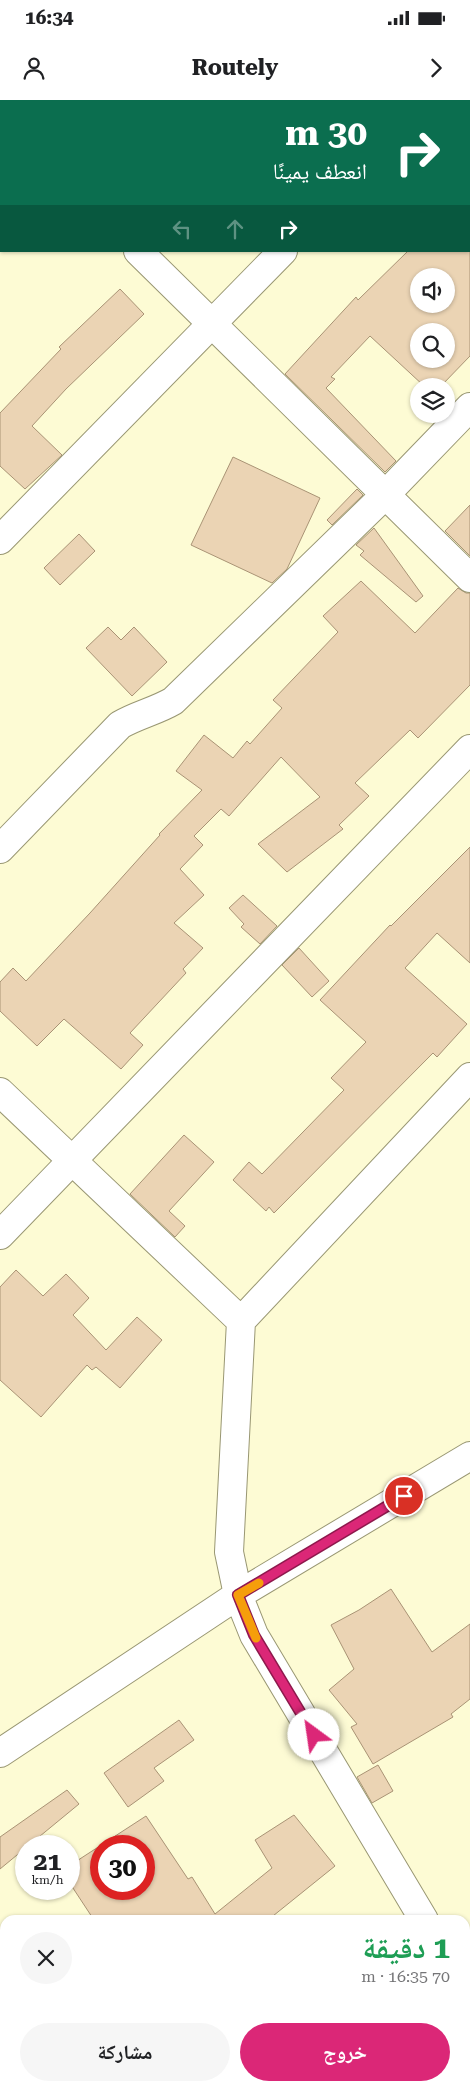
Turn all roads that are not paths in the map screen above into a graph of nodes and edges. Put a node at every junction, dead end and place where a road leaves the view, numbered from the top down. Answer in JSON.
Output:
{"nodes":[{"id":1,"x":139,"y":252,"type":"edge"},
{"id":2,"x":281,"y":252,"type":"edge"},
{"id":3,"x":212,"y":324,"type":"junction"},
{"id":4,"x":470,"y":407,"type":"edge"},
{"id":5,"x":385,"y":495,"type":"junction"},
{"id":6,"x":0,"y":540,"type":"edge"},
{"id":7,"x":470,"y":578,"type":"edge"},
{"id":8,"x":470,"y":749,"type":"edge"},
{"id":9,"x":0,"y":848,"type":"edge"},
{"id":10,"x":470,"y":1077,"type":"edge"},
{"id":11,"x":0,"y":1092,"type":"edge"},
{"id":12,"x":72,"y":1160,"type":"junction"},
{"id":13,"x":0,"y":1235,"type":"edge"},
{"id":14,"x":241,"y":1321,"type":"junction"},
{"id":15,"x":470,"y":1456,"type":"edge"},
{"id":16,"x":238,"y":1595,"type":"junction"},
{"id":17,"x":0,"y":1753,"type":"edge"},
{"id":18,"x":421,"y":1915,"type":"edge"}],
"edges":[{"from":1,"to":3,"type":"street"},
{"from":2,"to":3,"type":"street"},
{"from":3,"to":5,"type":"street"},
{"from":3,"to":6,"type":"street"},
{"from":4,"to":5,"type":"street"},
{"from":5,"to":7,"type":"street"},
{"from":5,"to":9,"type":"street"},
{"from":8,"to":12,"type":"street"},
{"from":10,"to":14,"type":"street"},
{"from":11,"to":12,"type":"street"},
{"from":12,"to":13,"type":"street"},
{"from":12,"to":14,"type":"street"},
{"from":14,"to":16,"type":"street"},
{"from":15,"to":16,"type":"street"},
{"from":16,"to":17,"type":"street"},
{"from":16,"to":18,"type":"street"}]}
